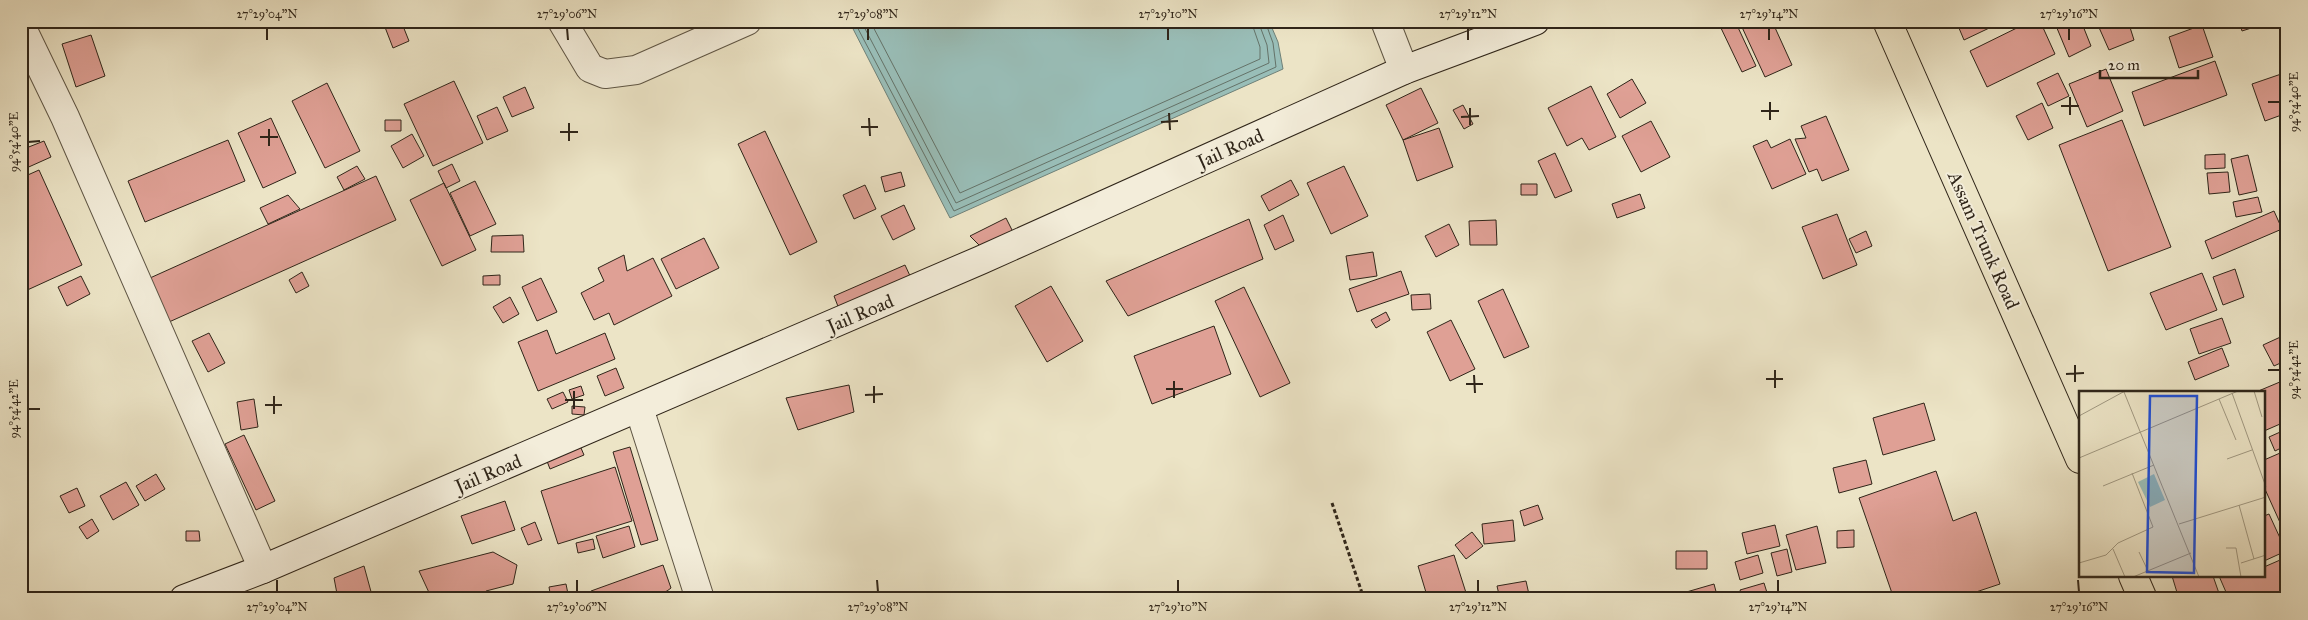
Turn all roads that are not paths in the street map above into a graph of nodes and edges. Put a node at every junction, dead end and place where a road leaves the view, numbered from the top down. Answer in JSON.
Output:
{"nodes":[{"id":1,"x":562,"y":21,"type":"edge"},
{"id":2,"x":747,"y":21,"type":"edge"},
{"id":3,"x":1385,"y":21,"type":"edge"},
{"id":4,"x":1535,"y":21,"type":"edge"},
{"id":5,"x":1887,"y":21,"type":"edge"},
{"id":6,"x":21,"y":26,"type":"edge"},
{"id":7,"x":1404,"y":70,"type":"junction"},
{"id":8,"x":639,"y":408,"type":"junction"},
{"id":9,"x":2079,"y":457,"type":"edge"},
{"id":10,"x":263,"y":569,"type":"junction"},
{"id":11,"x":2133,"y":578,"type":"edge"},
{"id":12,"x":184,"y":599,"type":"edge"},
{"id":13,"x":700,"y":599,"type":"edge"},
{"id":14,"x":2142,"y":599,"type":"edge"}],
"edges":[{"from":1,"to":2,"type":"street"},
{"from":3,"to":7,"type":"street"},
{"from":4,"to":7,"type":"street","name":"Jail Road"},
{"from":5,"to":9,"type":"main road","name":"Assam Trunk Road"},
{"from":6,"to":10,"type":"street"},
{"from":7,"to":8,"type":"street","name":"Jail Road"},
{"from":8,"to":10,"type":"street","name":"Jail Road"},
{"from":8,"to":13,"type":"street"},
{"from":10,"to":12,"type":"street","name":"Jail Road"},
{"from":11,"to":14,"type":"main road"}]}
